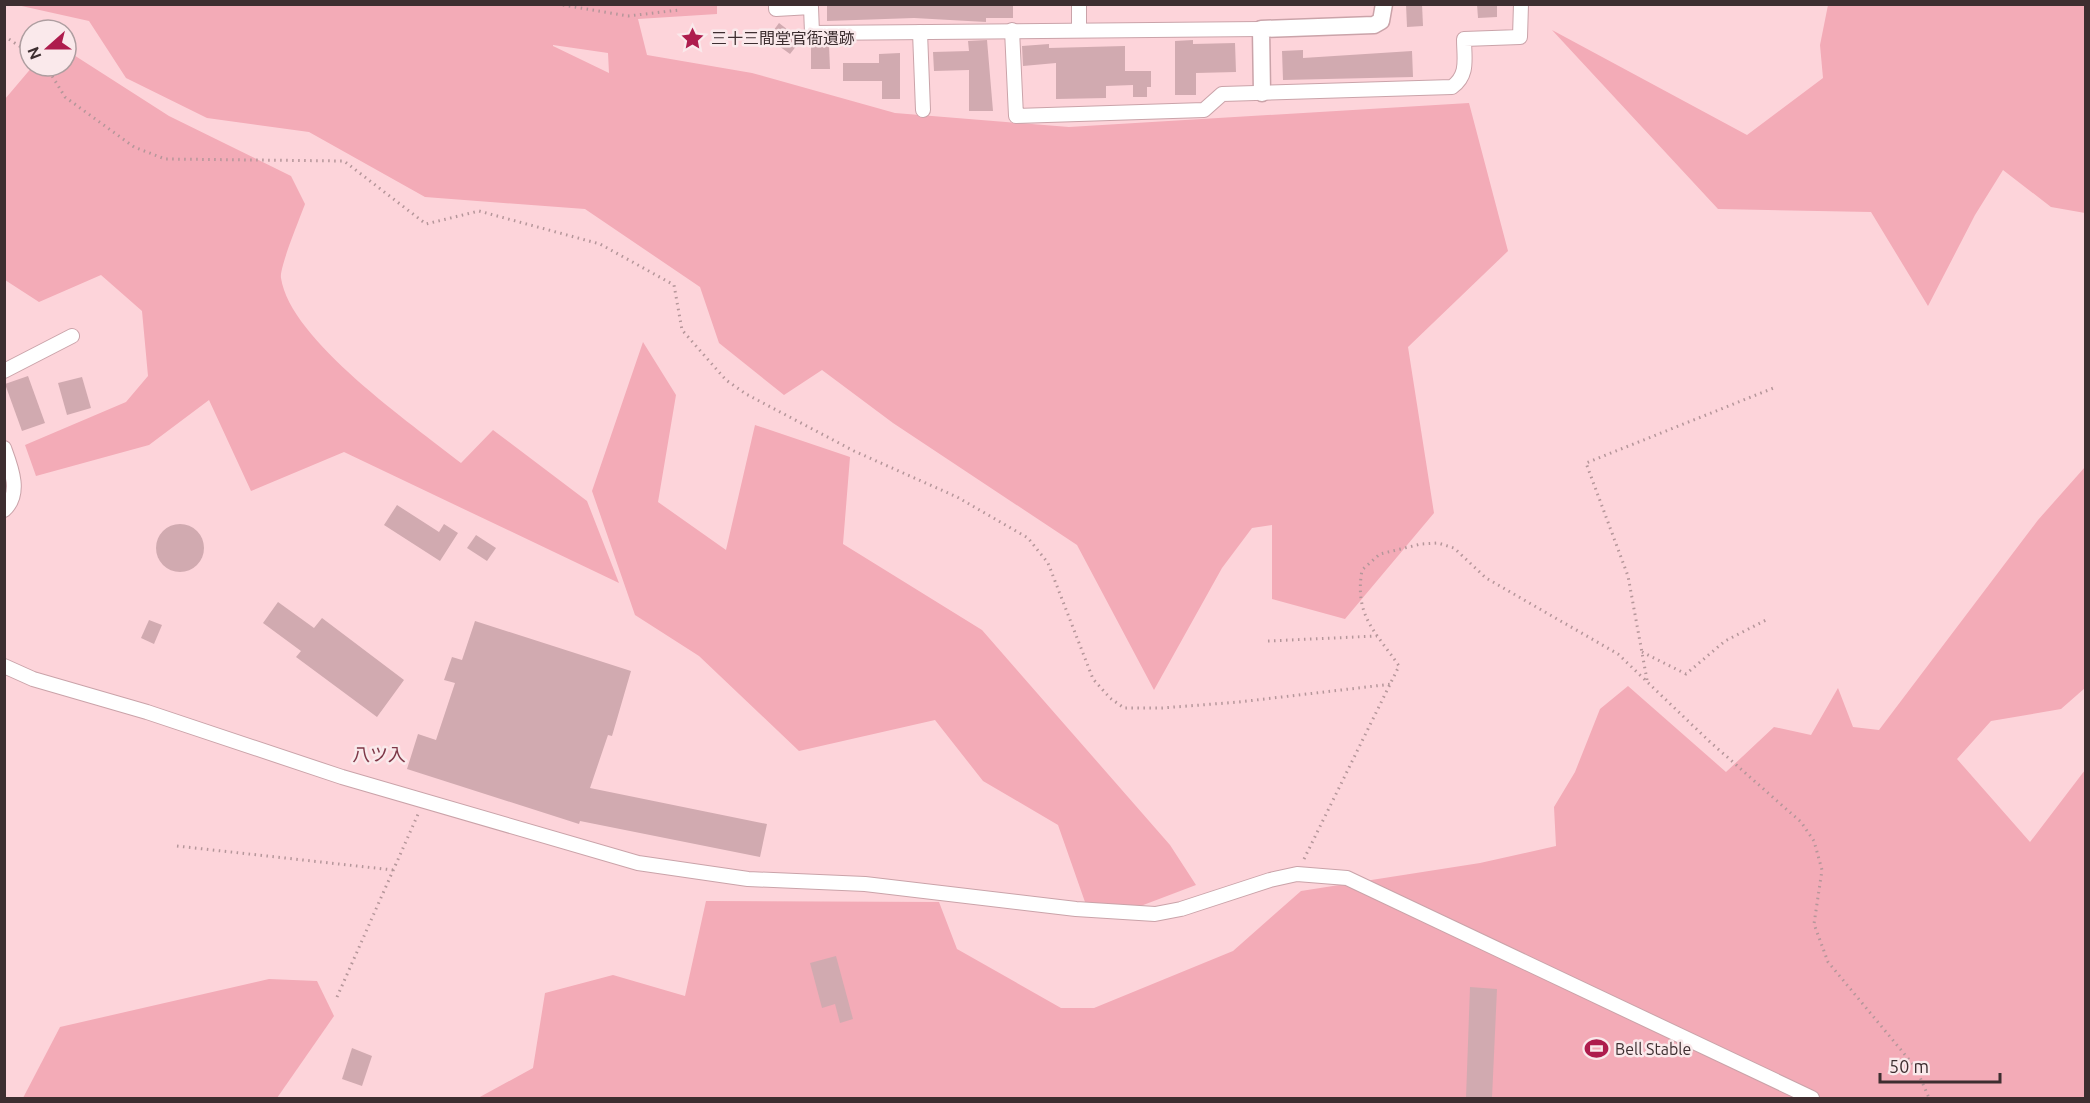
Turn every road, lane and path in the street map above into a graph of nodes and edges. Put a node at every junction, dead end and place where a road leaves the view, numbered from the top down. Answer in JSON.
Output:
{"nodes":[{"id":1,"x":557,"y":4,"type":"edge"},
{"id":2,"x":776,"y":4,"type":"edge"},
{"id":3,"x":1078,"y":4,"type":"edge"},
{"id":4,"x":1384,"y":4,"type":"edge"},
{"id":5,"x":1521,"y":4,"type":"edge"},
{"id":6,"x":679,"y":10,"type":"dead end"},
{"id":7,"x":1079,"y":29,"type":"junction"},
{"id":8,"x":1261,"y":29,"type":"junction"},
{"id":9,"x":1012,"y":30,"type":"junction"},
{"id":10,"x":920,"y":32,"type":"junction"},
{"id":11,"x":4,"y":36,"type":"edge"},
{"id":12,"x":18,"y":46,"type":"edge"},
{"id":13,"x":53,"y":78,"type":"edge"},
{"id":14,"x":1263,"y":93,"type":"junction"},
{"id":15,"x":923,"y":110,"type":"dead end"},
{"id":16,"x":72,"y":336,"type":"dead end"},
{"id":17,"x":4,"y":371,"type":"edge"},
{"id":18,"x":1776,"y":387,"type":"dead end"},
{"id":19,"x":4,"y":448,"type":"edge"},
{"id":20,"x":4,"y":510,"type":"edge"},
{"id":21,"x":1766,"y":620,"type":"dead end"},
{"id":22,"x":1377,"y":636,"type":"junction"},
{"id":23,"x":1268,"y":641,"type":"dead end"},
{"id":24,"x":1642,"y":652,"type":"junction"},
{"id":25,"x":4,"y":666,"type":"edge"},
{"id":26,"x":1647,"y":682,"type":"junction"},
{"id":27,"x":1392,"y":684,"type":"junction"},
{"id":28,"x":424,"y":801,"type":"junction"},
{"id":29,"x":177,"y":846,"type":"dead end"},
{"id":30,"x":393,"y":870,"type":"junction"},
{"id":31,"x":1297,"y":874,"type":"junction"},
{"id":32,"x":337,"y":997,"type":"dead end"},
{"id":33,"x":1812,"y":1098,"type":"edge"},
{"id":34,"x":1929,"y":1098,"type":"edge"}],
"edges":[{"from":1,"to":6,"type":"path"},
{"from":2,"to":10,"type":"street"},
{"from":3,"to":7,"type":"street"},
{"from":4,"to":8,"type":"street"},
{"from":5,"to":14,"type":"street"},
{"from":7,"to":8,"type":"street"},
{"from":7,"to":9,"type":"street"},
{"from":8,"to":14,"type":"street"},
{"from":9,"to":10,"type":"street"},
{"from":9,"to":14,"type":"street"},
{"from":10,"to":15,"type":"street"},
{"from":11,"to":12,"type":"path"},
{"from":13,"to":27,"type":"path"},
{"from":16,"to":17,"type":"street"},
{"from":18,"to":24,"type":"path"},
{"from":19,"to":20,"type":"street"},
{"from":21,"to":24,"type":"path"},
{"from":22,"to":23,"type":"path"},
{"from":22,"to":26,"type":"path"},
{"from":22,"to":27,"type":"path"},
{"from":24,"to":26,"type":"path"},
{"from":25,"to":28,"type":"street"},
{"from":26,"to":34,"type":"path"},
{"from":27,"to":31,"type":"path"},
{"from":28,"to":30,"type":"path"},
{"from":28,"to":31,"type":"street"},
{"from":29,"to":30,"type":"path"},
{"from":30,"to":32,"type":"path"},
{"from":31,"to":33,"type":"street"}]}
